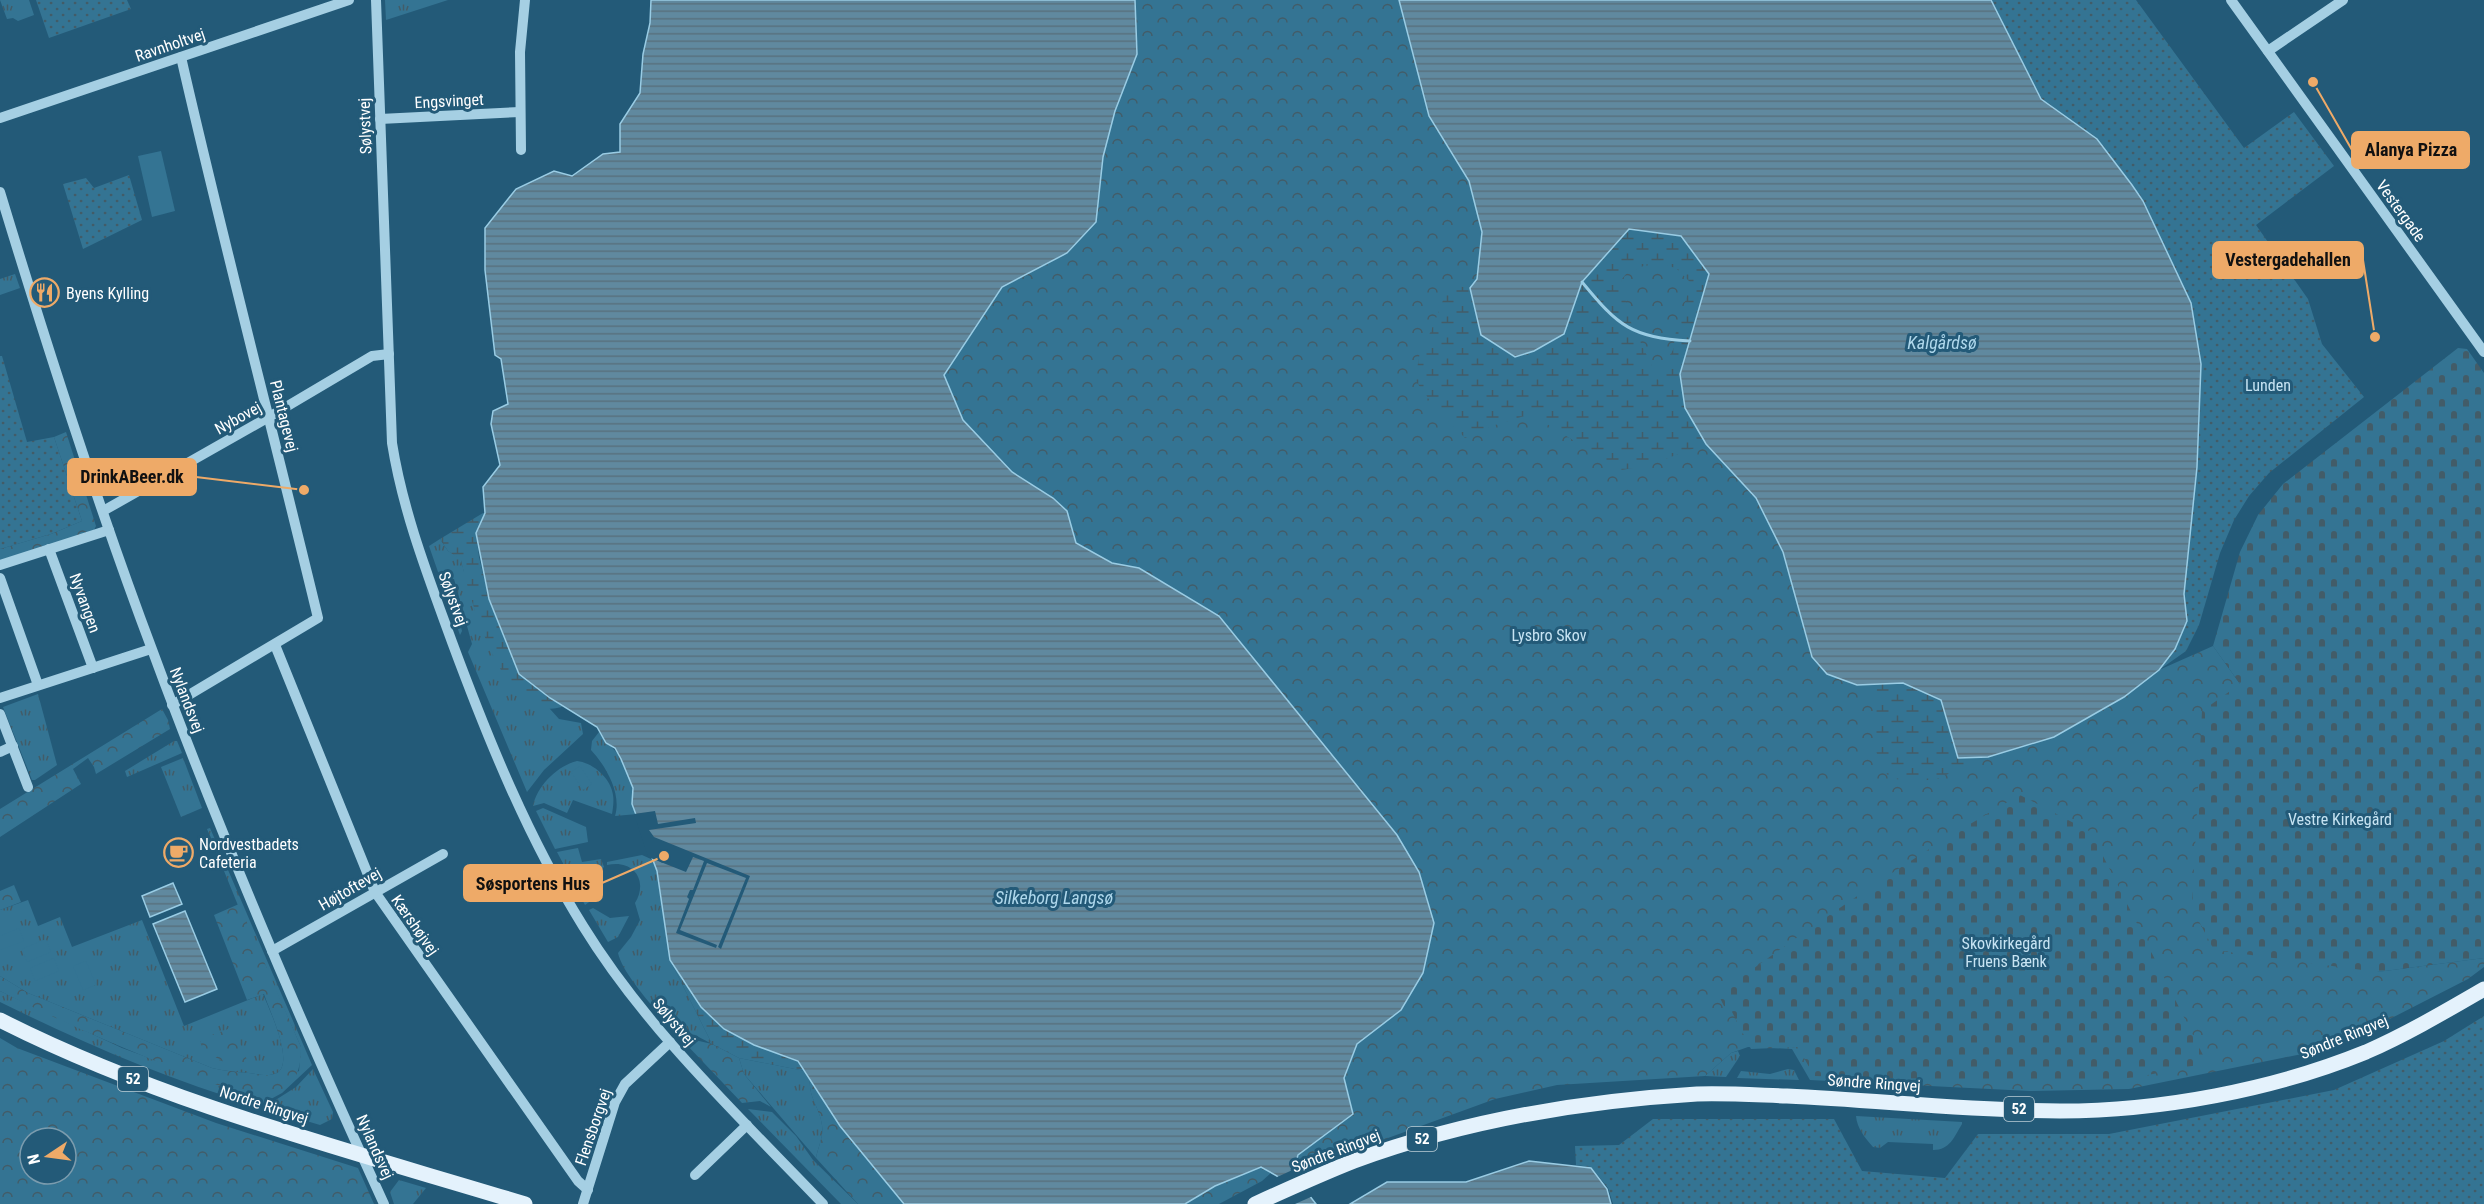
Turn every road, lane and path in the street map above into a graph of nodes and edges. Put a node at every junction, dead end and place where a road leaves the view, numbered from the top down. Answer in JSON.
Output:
{"nodes":[{"id":1,"x":349,"y":0,"type":"edge"},
{"id":2,"x":376,"y":0,"type":"edge"},
{"id":3,"x":525,"y":0,"type":"edge"},
{"id":4,"x":2231,"y":0,"type":"edge"},
{"id":5,"x":2343,"y":0,"type":"edge"},
{"id":6,"x":2268,"y":51,"type":"junction"},
{"id":7,"x":182,"y":57,"type":"junction"},
{"id":8,"x":520,"y":112,"type":"junction"},
{"id":9,"x":0,"y":118,"type":"edge"},
{"id":10,"x":380,"y":119,"type":"junction"},
{"id":11,"x":522,"y":150,"type":"dead end"},
{"id":12,"x":0,"y":192,"type":"edge"},
{"id":13,"x":2484,"y":352,"type":"edge"},
{"id":14,"x":389,"y":354,"type":"junction"},
{"id":15,"x":269,"y":417,"type":"junction"},
{"id":16,"x":103,"y":511,"type":"junction"},
{"id":17,"x":109,"y":530,"type":"junction"},
{"id":18,"x":49,"y":549,"type":"junction"},
{"id":19,"x":0,"y":565,"type":"edge"},
{"id":20,"x":0,"y":578,"type":"edge"},
{"id":21,"x":275,"y":645,"type":"junction"},
{"id":22,"x":151,"y":649,"type":"junction"},
{"id":23,"x":93,"y":668,"type":"junction"},
{"id":24,"x":38,"y":685,"type":"junction"},
{"id":25,"x":0,"y":698,"type":"edge"},
{"id":26,"x":172,"y":705,"type":"junction"},
{"id":27,"x":0,"y":714,"type":"edge"},
{"id":28,"x":12,"y":746,"type":"junction"},
{"id":29,"x":0,"y":752,"type":"edge"},
{"id":30,"x":28,"y":787,"type":"dead end"},
{"id":31,"x":443,"y":854,"type":"dead end"},
{"id":32,"x":375,"y":892,"type":"junction"},
{"id":33,"x":272,"y":951,"type":"junction"},
{"id":34,"x":2484,"y":989,"type":"edge"},
{"id":35,"x":0,"y":1020,"type":"edge"},
{"id":36,"x":670,"y":1042,"type":"junction"},
{"id":37,"x":747,"y":1125,"type":"junction"},
{"id":38,"x":362,"y":1154,"type":"junction"},
{"id":39,"x":695,"y":1175,"type":"dead end"},
{"id":40,"x":588,"y":1190,"type":"junction"},
{"id":41,"x":384,"y":1204,"type":"edge"},
{"id":42,"x":525,"y":1204,"type":"edge"},
{"id":43,"x":583,"y":1204,"type":"edge"},
{"id":44,"x":823,"y":1204,"type":"edge"},
{"id":45,"x":1255,"y":1204,"type":"edge"}],
"edges":[{"from":1,"to":7,"type":"street","name":"Ravnholtvej"},
{"from":2,"to":10,"type":"street","name":"Sølystvej"},
{"from":3,"to":8,"type":"street"},
{"from":4,"to":6,"type":"street","name":"Vestergade"},
{"from":5,"to":6,"type":"street"},
{"from":6,"to":13,"type":"street","name":"Vestergade"},
{"from":7,"to":9,"type":"street","name":"Ravnholtvej"},
{"from":7,"to":15,"type":"street","name":"Plantagevej"},
{"from":8,"to":10,"type":"street","name":"Engsvinget"},
{"from":8,"to":11,"type":"street"},
{"from":10,"to":14,"type":"street","name":"Sølystvej"},
{"from":12,"to":16,"type":"street","name":"Nylandsvej"},
{"from":14,"to":15,"type":"street","name":"Nybovej"},
{"from":14,"to":36,"type":"street","name":"Sølystvej"},
{"from":15,"to":16,"type":"street","name":"Nybovej"},
{"from":15,"to":21,"type":"street","name":"Plantagevej"},
{"from":16,"to":17,"type":"street","name":"Nylandsvej"},
{"from":17,"to":18,"type":"street"},
{"from":17,"to":22,"type":"street","name":"Nylandsvej"},
{"from":18,"to":19,"type":"street"},
{"from":18,"to":23,"type":"street","name":"Nyvangen"},
{"from":20,"to":24,"type":"street"},
{"from":21,"to":26,"type":"street","name":"Plantagevej"},
{"from":21,"to":32,"type":"street","name":"Kærshøjvej"},
{"from":22,"to":23,"type":"street"},
{"from":22,"to":26,"type":"street","name":"Nylandsvej"},
{"from":23,"to":24,"type":"street"},
{"from":24,"to":25,"type":"street"},
{"from":26,"to":33,"type":"street","name":"Nylandsvej"},
{"from":27,"to":28,"type":"street"},
{"from":28,"to":29,"type":"street"},
{"from":28,"to":30,"type":"street"},
{"from":31,"to":32,"type":"street","name":"Højtoftevej"},
{"from":32,"to":33,"type":"street","name":"Højtoftevej"},
{"from":32,"to":40,"type":"street","name":"Kærshøjvej"},
{"from":33,"to":38,"type":"street","name":"Nylandsvej"},
{"from":34,"to":45,"type":"main road","name":"Søndre Ringvej","number":"52"},
{"from":35,"to":38,"type":"main road","name":"Nordre Ringvej","number":"52"},
{"from":36,"to":37,"type":"street","name":"Sølystvej"},
{"from":36,"to":40,"type":"street","name":"Flensborgvej"},
{"from":37,"to":39,"type":"street"},
{"from":37,"to":44,"type":"street","name":"Sølystvej"},
{"from":38,"to":41,"type":"street","name":"Nylandsvej"},
{"from":38,"to":42,"type":"main road","name":"Nordre Ringvej","number":"52"},
{"from":40,"to":43,"type":"street","name":"Flensborgvej"}]}
